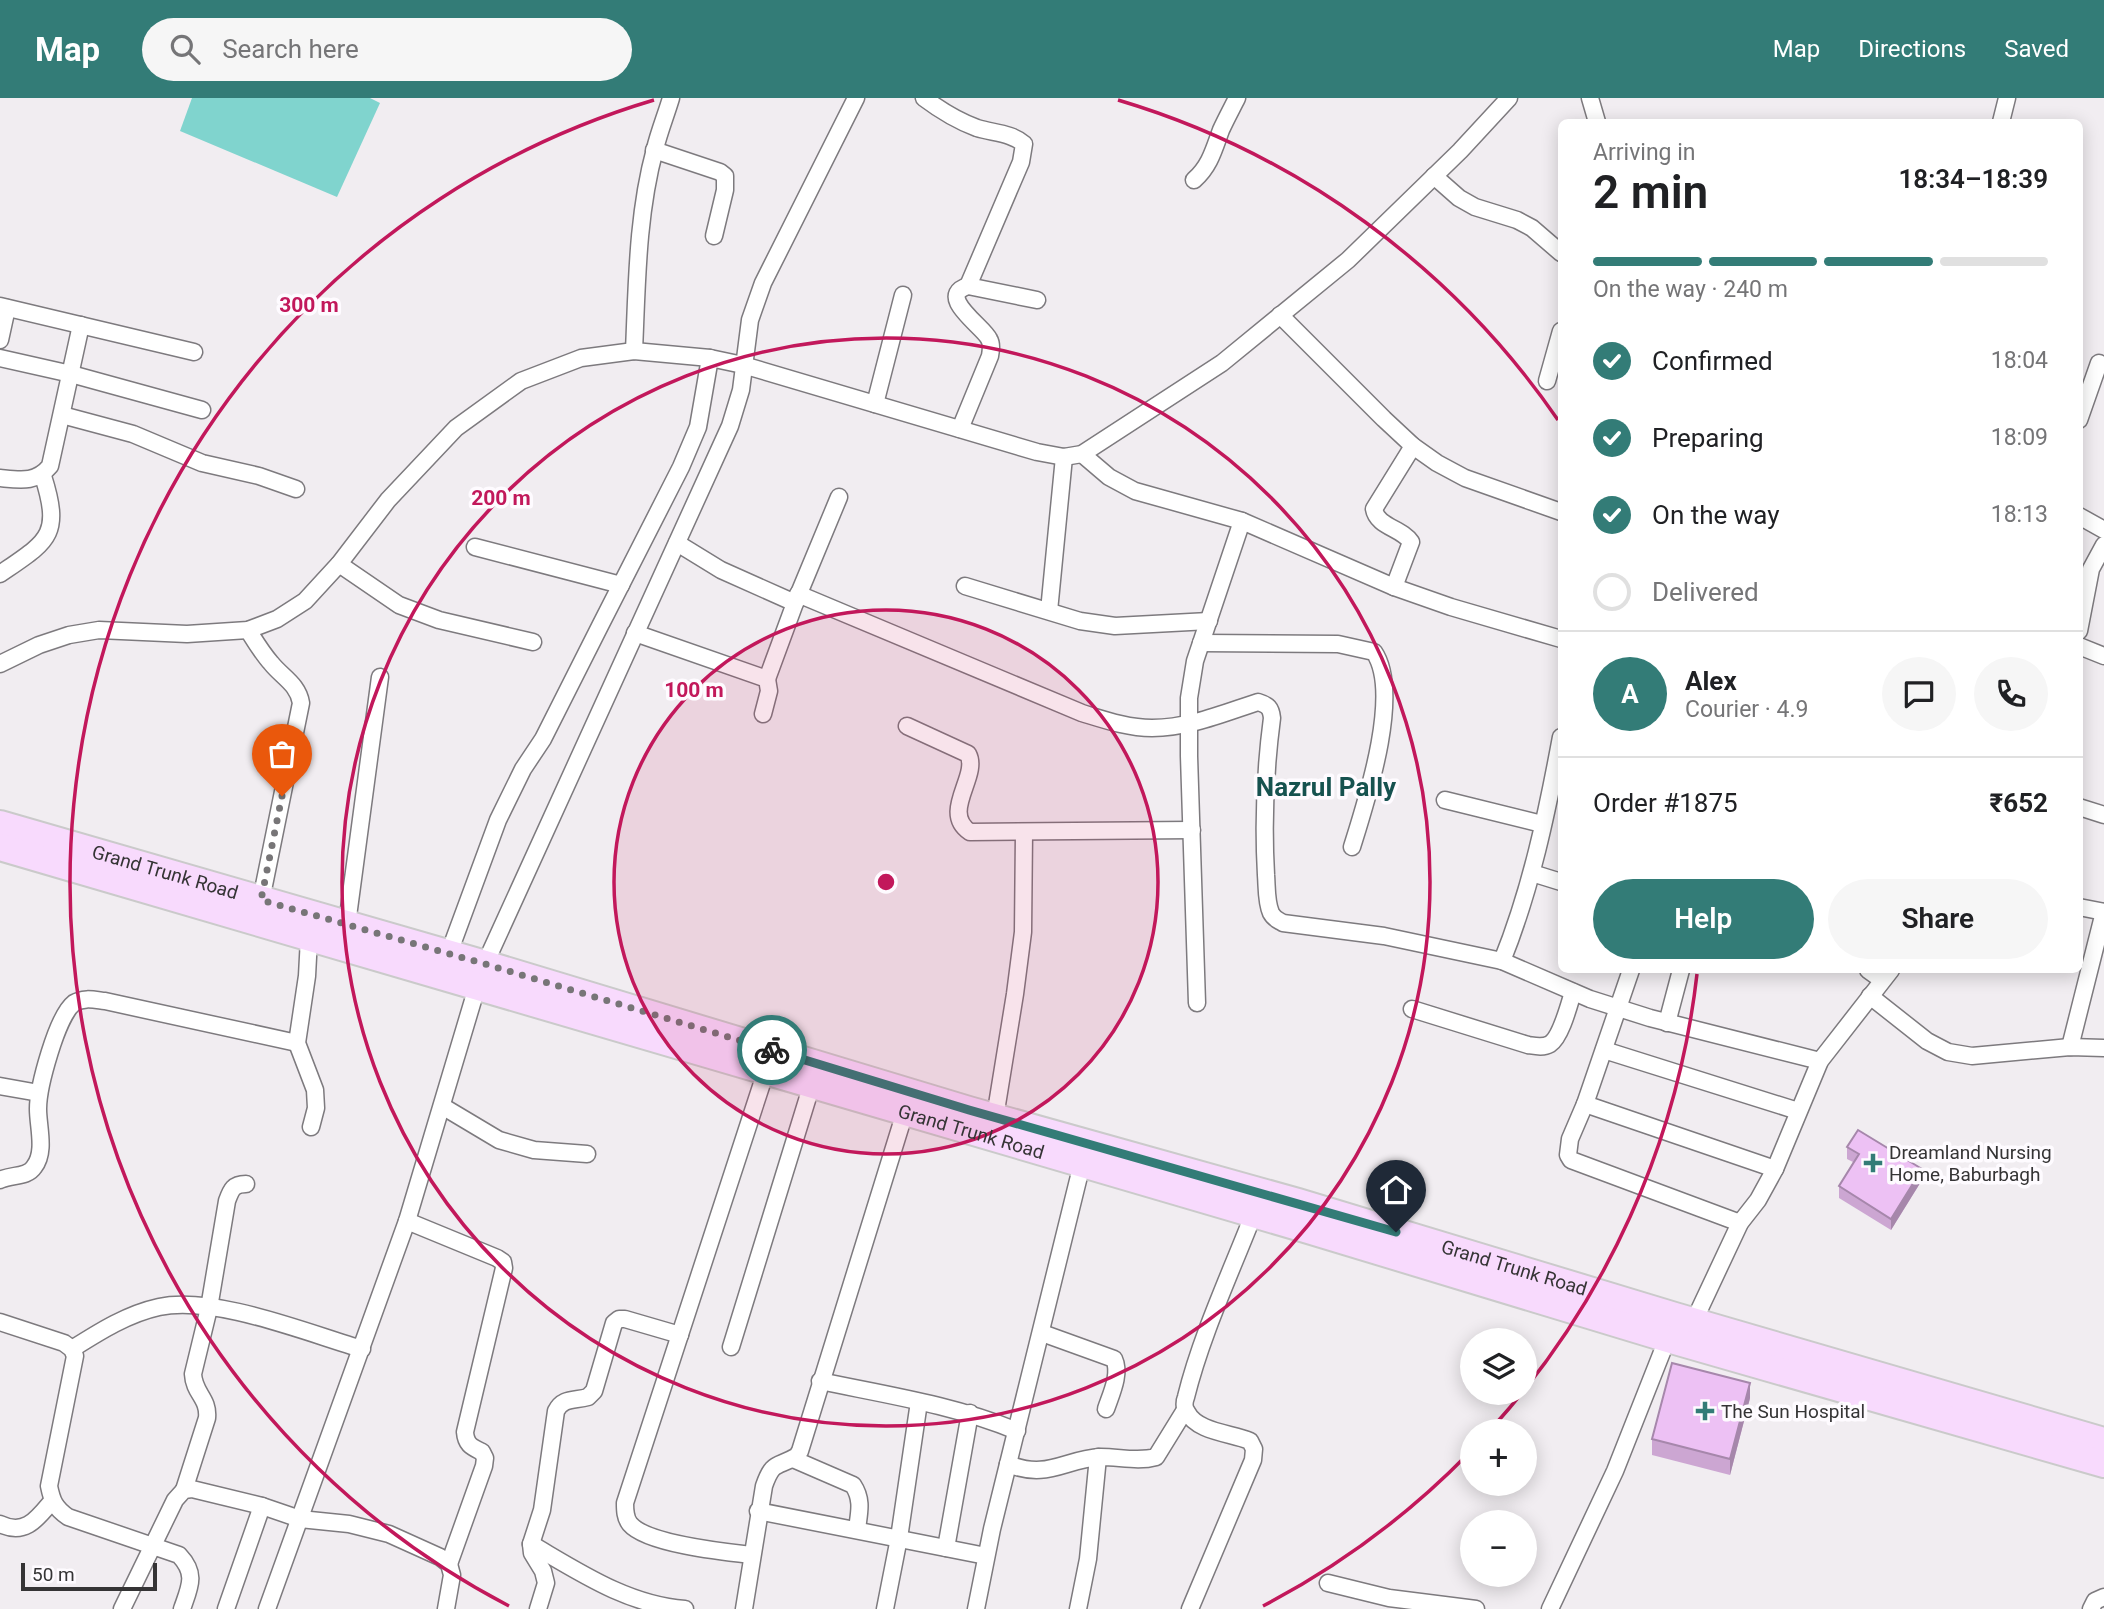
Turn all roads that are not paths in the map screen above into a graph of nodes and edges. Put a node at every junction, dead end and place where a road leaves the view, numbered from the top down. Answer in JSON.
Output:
{"nodes":[{"id":1,"x":671,"y":98,"type":"edge"},
{"id":2,"x":856,"y":98,"type":"edge"},
{"id":3,"x":924,"y":98,"type":"edge"},
{"id":4,"x":1237,"y":98,"type":"edge"},
{"id":5,"x":1509,"y":98,"type":"edge"},
{"id":6,"x":1590,"y":98,"type":"edge"},
{"id":7,"x":2007,"y":98,"type":"edge"},
{"id":8,"x":1596,"y":119,"type":"edge"},
{"id":9,"x":2002,"y":119,"type":"edge"},
{"id":10,"x":654,"y":149,"type":"junction"},
{"id":11,"x":1434,"y":176,"type":"junction"},
{"id":12,"x":1194,"y":180,"type":"dead end"},
{"id":13,"x":714,"y":236,"type":"dead end"},
{"id":14,"x":1558,"y":250,"type":"edge"},
{"id":15,"x":968,"y":286,"type":"junction"},
{"id":16,"x":903,"y":295,"type":"dead end"},
{"id":17,"x":1037,"y":300,"type":"dead end"},
{"id":18,"x":3,"y":307,"type":"edge"},
{"id":19,"x":1280,"y":315,"type":"junction"},
{"id":20,"x":81,"y":325,"type":"junction"},
{"id":21,"x":0,"y":340,"type":"edge"},
{"id":22,"x":1558,"y":342,"type":"edge"},
{"id":23,"x":634,"y":351,"type":"junction"},
{"id":24,"x":194,"y":352,"type":"dead end"},
{"id":25,"x":0,"y":358,"type":"edge"},
{"id":26,"x":710,"y":358,"type":"junction"},
{"id":27,"x":2099,"y":363,"type":"dead end"},
{"id":28,"x":743,"y":365,"type":"junction"},
{"id":29,"x":71,"y":374,"type":"junction"},
{"id":30,"x":1547,"y":381,"type":"dead end"},
{"id":31,"x":875,"y":404,"type":"junction"},
{"id":32,"x":2083,"y":409,"type":"edge"},
{"id":33,"x":202,"y":410,"type":"dead end"},
{"id":34,"x":62,"y":415,"type":"junction"},
{"id":35,"x":960,"y":429,"type":"junction"},
{"id":36,"x":1413,"y":446,"type":"junction"},
{"id":37,"x":1082,"y":454,"type":"junction"},
{"id":38,"x":1064,"y":457,"type":"junction"},
{"id":39,"x":43,"y":475,"type":"junction"},
{"id":40,"x":0,"y":478,"type":"edge"},
{"id":41,"x":296,"y":489,"type":"dead end"},
{"id":42,"x":839,"y":497,"type":"dead end"},
{"id":43,"x":1558,"y":511,"type":"edge"},
{"id":44,"x":2083,"y":518,"type":"edge"},
{"id":45,"x":1242,"y":521,"type":"junction"},
{"id":46,"x":2104,"y":530,"type":"edge"},
{"id":47,"x":677,"y":542,"type":"junction"},
{"id":48,"x":2104,"y":545,"type":"edge"},
{"id":49,"x":475,"y":547,"type":"dead end"},
{"id":50,"x":339,"y":564,"type":"junction"},
{"id":51,"x":0,"y":573,"type":"edge"},
{"id":52,"x":621,"y":585,"type":"junction"},
{"id":53,"x":965,"y":586,"type":"dead end"},
{"id":54,"x":1394,"y":587,"type":"junction"},
{"id":55,"x":796,"y":598,"type":"junction"},
{"id":56,"x":2083,"y":610,"type":"edge"},
{"id":57,"x":1049,"y":611,"type":"junction"},
{"id":58,"x":1209,"y":621,"type":"junction"},
{"id":59,"x":248,"y":630,"type":"junction"},
{"id":60,"x":635,"y":633,"type":"junction"},
{"id":61,"x":1558,"y":638,"type":"edge"},
{"id":62,"x":533,"y":642,"type":"dead end"},
{"id":63,"x":1201,"y":643,"type":"junction"},
{"id":64,"x":2083,"y":648,"type":"edge"},
{"id":65,"x":2104,"y":656,"type":"edge"},
{"id":66,"x":0,"y":664,"type":"edge"},
{"id":67,"x":380,"y":677,"type":"dead end"},
{"id":68,"x":767,"y":680,"type":"junction"},
{"id":69,"x":763,"y":714,"type":"dead end"},
{"id":70,"x":1188,"y":724,"type":"junction"},
{"id":71,"x":907,"y":726,"type":"dead end"},
{"id":72,"x":1558,"y":765,"type":"edge"},
{"id":73,"x":1444,"y":800,"type":"dead end"},
{"id":74,"x":2083,"y":808,"type":"edge"},
{"id":75,"x":2104,"y":815,"type":"edge"},
{"id":76,"x":0,"y":824,"type":"edge"},
{"id":77,"x":1542,"y":824,"type":"junction"},
{"id":78,"x":1192,"y":830,"type":"junction"},
{"id":79,"x":1024,"y":832,"type":"junction"},
{"id":80,"x":1352,"y":847,"type":"dead end"},
{"id":81,"x":0,"y":848,"type":"edge"},
{"id":82,"x":1532,"y":873,"type":"junction"},
{"id":83,"x":1558,"y":881,"type":"edge"},
{"id":84,"x":261,"y":900,"type":"junction"},
{"id":85,"x":2083,"y":908,"type":"edge"},
{"id":86,"x":2104,"y":912,"type":"edge"},
{"id":87,"x":346,"y":925,"type":"junction"},
{"id":88,"x":309,"y":938,"type":"junction"},
{"id":89,"x":449,"y":953,"type":"junction"},
{"id":90,"x":1502,"y":961,"type":"junction"},
{"id":91,"x":1630,"y":973,"type":"edge"},
{"id":92,"x":1680,"y":973,"type":"edge"},
{"id":93,"x":481,"y":975,"type":"junction"},
{"id":94,"x":1887,"y":975,"type":"edge"},
{"id":95,"x":1573,"y":992,"type":"junction"},
{"id":96,"x":1870,"y":996,"type":"junction"},
{"id":97,"x":1197,"y":1003,"type":"dead end"},
{"id":98,"x":1619,"y":1008,"type":"junction"},
{"id":99,"x":1412,"y":1010,"type":"dead end"},
{"id":100,"x":1667,"y":1023,"type":"junction"},
{"id":101,"x":297,"y":1043,"type":"junction"},
{"id":102,"x":2070,"y":1047,"type":"junction"},
{"id":103,"x":2104,"y":1048,"type":"edge"},
{"id":104,"x":1604,"y":1050,"type":"junction"},
{"id":105,"x":1820,"y":1061,"type":"junction"},
{"id":106,"x":766,"y":1071,"type":"junction"},
{"id":107,"x":812,"y":1084,"type":"junction"},
{"id":108,"x":0,"y":1086,"type":"edge"},
{"id":109,"x":39,"y":1093,"type":"junction"},
{"id":110,"x":1585,"y":1104,"type":"junction"},
{"id":111,"x":442,"y":1106,"type":"junction"},
{"id":112,"x":1798,"y":1111,"type":"junction"},
{"id":113,"x":905,"y":1112,"type":"junction"},
{"id":114,"x":995,"y":1117,"type":"junction"},
{"id":115,"x":311,"y":1128,"type":"dead end"},
{"id":116,"x":587,"y":1154,"type":"dead end"},
{"id":117,"x":1082,"y":1164,"type":"junction"},
{"id":118,"x":1775,"y":1169,"type":"junction"},
{"id":119,"x":0,"y":1180,"type":"edge"},
{"id":120,"x":246,"y":1184,"type":"dead end"},
{"id":121,"x":1254,"y":1213,"type":"junction"},
{"id":122,"x":407,"y":1221,"type":"junction"},
{"id":123,"x":1740,"y":1223,"type":"junction"},
{"id":124,"x":209,"y":1308,"type":"junction"},
{"id":125,"x":0,"y":1322,"type":"edge"},
{"id":126,"x":1679,"y":1325,"type":"junction"},
{"id":127,"x":1042,"y":1333,"type":"junction"},
{"id":128,"x":680,"y":1335,"type":"junction"},
{"id":129,"x":731,"y":1347,"type":"dead end"},
{"id":130,"x":72,"y":1349,"type":"junction"},
{"id":131,"x":362,"y":1349,"type":"junction"},
{"id":132,"x":820,"y":1381,"type":"junction"},
{"id":133,"x":919,"y":1402,"type":"junction"},
{"id":134,"x":1107,"y":1409,"type":"dead end"},
{"id":135,"x":1185,"y":1410,"type":"junction"},
{"id":136,"x":970,"y":1413,"type":"junction"},
{"id":137,"x":1017,"y":1431,"type":"junction"},
{"id":138,"x":2104,"y":1441,"type":"edge"},
{"id":139,"x":1098,"y":1457,"type":"junction"},
{"id":140,"x":793,"y":1459,"type":"junction"},
{"id":141,"x":1008,"y":1464,"type":"junction"},
{"id":142,"x":2104,"y":1464,"type":"edge"},
{"id":143,"x":184,"y":1490,"type":"junction"},
{"id":144,"x":52,"y":1501,"type":"junction"},
{"id":145,"x":270,"y":1509,"type":"junction"},
{"id":146,"x":758,"y":1511,"type":"junction"},
{"id":147,"x":300,"y":1519,"type":"junction"},
{"id":148,"x":0,"y":1524,"type":"edge"},
{"id":149,"x":857,"y":1529,"type":"junction"},
{"id":150,"x":899,"y":1538,"type":"junction"},
{"id":151,"x":531,"y":1544,"type":"junction"},
{"id":152,"x":153,"y":1545,"type":"junction"},
{"id":153,"x":946,"y":1548,"type":"junction"},
{"id":154,"x":752,"y":1555,"type":"junction"},
{"id":155,"x":986,"y":1556,"type":"junction"},
{"id":156,"x":449,"y":1564,"type":"junction"},
{"id":157,"x":1328,"y":1583,"type":"dead end"},
{"id":158,"x":2104,"y":1597,"type":"edge"},
{"id":159,"x":122,"y":1609,"type":"edge"},
{"id":160,"x":182,"y":1609,"type":"edge"},
{"id":161,"x":226,"y":1609,"type":"edge"},
{"id":162,"x":267,"y":1609,"type":"edge"},
{"id":163,"x":446,"y":1609,"type":"edge"},
{"id":164,"x":538,"y":1609,"type":"edge"},
{"id":165,"x":685,"y":1609,"type":"edge"},
{"id":166,"x":744,"y":1609,"type":"edge"},
{"id":167,"x":885,"y":1609,"type":"edge"},
{"id":168,"x":976,"y":1609,"type":"edge"},
{"id":169,"x":1078,"y":1609,"type":"edge"},
{"id":170,"x":1190,"y":1609,"type":"edge"},
{"id":171,"x":1476,"y":1609,"type":"edge"},
{"id":172,"x":1550,"y":1609,"type":"edge"},
{"id":173,"x":2091,"y":1609,"type":"edge"}],
"edges":[{"from":1,"to":10,"type":"street"},
{"from":2,"to":28,"type":"street"},
{"from":3,"to":15,"type":"street"},
{"from":4,"to":12,"type":"street"},
{"from":5,"to":11,"type":"street"},
{"from":6,"to":8,"type":"street"},
{"from":7,"to":9,"type":"street"},
{"from":10,"to":13,"type":"street"},
{"from":10,"to":23,"type":"street"},
{"from":11,"to":14,"type":"street"},
{"from":11,"to":19,"type":"street"},
{"from":15,"to":17,"type":"street"},
{"from":15,"to":35,"type":"street"},
{"from":16,"to":31,"type":"street"},
{"from":18,"to":20,"type":"street"},
{"from":18,"to":21,"type":"street"},
{"from":19,"to":36,"type":"street"},
{"from":19,"to":37,"type":"street"},
{"from":20,"to":24,"type":"street"},
{"from":20,"to":29,"type":"street"},
{"from":22,"to":30,"type":"street"},
{"from":23,"to":26,"type":"street"},
{"from":23,"to":50,"type":"street"},
{"from":25,"to":29,"type":"street"},
{"from":26,"to":28,"type":"street"},
{"from":26,"to":52,"type":"street"},
{"from":27,"to":32,"type":"street"},
{"from":28,"to":31,"type":"street"},
{"from":28,"to":47,"type":"street"},
{"from":29,"to":33,"type":"street"},
{"from":29,"to":34,"type":"street"},
{"from":31,"to":35,"type":"street"},
{"from":34,"to":39,"type":"street"},
{"from":34,"to":41,"type":"street"},
{"from":35,"to":38,"type":"street"},
{"from":36,"to":43,"type":"street"},
{"from":36,"to":54,"type":"street"},
{"from":37,"to":38,"type":"street"},
{"from":37,"to":45,"type":"street"},
{"from":38,"to":57,"type":"street"},
{"from":39,"to":40,"type":"street"},
{"from":39,"to":51,"type":"street"},
{"from":42,"to":55,"type":"street"},
{"from":44,"to":46,"type":"street"},
{"from":45,"to":54,"type":"street"},
{"from":45,"to":58,"type":"street"},
{"from":47,"to":55,"type":"street"},
{"from":47,"to":60,"type":"street"},
{"from":48,"to":56,"type":"street"},
{"from":49,"to":52,"type":"street"},
{"from":50,"to":59,"type":"street"},
{"from":50,"to":62,"type":"street"},
{"from":52,"to":89,"type":"street"},
{"from":53,"to":57,"type":"street"},
{"from":54,"to":61,"type":"street"},
{"from":55,"to":68,"type":"street"},
{"from":55,"to":70,"type":"street"},
{"from":57,"to":58,"type":"street"},
{"from":58,"to":63,"type":"street"},
{"from":59,"to":66,"type":"street"},
{"from":59,"to":84,"type":"street"},
{"from":60,"to":68,"type":"street"},
{"from":60,"to":93,"type":"street"},
{"from":63,"to":70,"type":"street"},
{"from":63,"to":80,"type":"street"},
{"from":64,"to":65,"type":"street"},
{"from":67,"to":87,"type":"street"},
{"from":68,"to":69,"type":"street"},
{"from":70,"to":78,"type":"street"},
{"from":70,"to":90,"type":"street"},
{"from":71,"to":79,"type":"street"},
{"from":72,"to":77,"type":"street"},
{"from":73,"to":77,"type":"street"},
{"from":74,"to":75,"type":"street"},
{"from":76,"to":84,"type":"main road","name":"Grand Trunk Road"},
{"from":77,"to":82,"type":"street"},
{"from":78,"to":79,"type":"street"},
{"from":78,"to":97,"type":"street"},
{"from":79,"to":114,"type":"street"},
{"from":81,"to":88,"type":"main road","name":"Grand Trunk Road"},
{"from":82,"to":83,"type":"street"},
{"from":82,"to":90,"type":"street"},
{"from":84,"to":87,"type":"main road","name":"Grand Trunk Road"},
{"from":85,"to":86,"type":"street"},
{"from":86,"to":102,"type":"street"},
{"from":87,"to":89,"type":"main road","name":"Grand Trunk Road"},
{"from":88,"to":93,"type":"main road","name":"Grand Trunk Road"},
{"from":88,"to":101,"type":"street"},
{"from":89,"to":93,"type":"main road","name":"Grand Trunk Road"},
{"from":90,"to":95,"type":"street"},
{"from":91,"to":98,"type":"street"},
{"from":92,"to":100,"type":"street"},
{"from":93,"to":106,"type":"main road","name":"Grand Trunk Road"},
{"from":93,"to":111,"type":"street"},
{"from":93,"to":114,"type":"main road","name":"Grand Trunk Road"},
{"from":94,"to":96,"type":"street"},
{"from":95,"to":98,"type":"street"},
{"from":95,"to":99,"type":"street"},
{"from":96,"to":102,"type":"street"},
{"from":96,"to":105,"type":"street"},
{"from":98,"to":100,"type":"street"},
{"from":98,"to":104,"type":"street"},
{"from":100,"to":105,"type":"street"},
{"from":101,"to":109,"type":"street"},
{"from":101,"to":115,"type":"street"},
{"from":102,"to":103,"type":"street"},
{"from":104,"to":110,"type":"street"},
{"from":104,"to":112,"type":"street"},
{"from":105,"to":112,"type":"street"},
{"from":106,"to":107,"type":"main road","name":"Grand Trunk Road"},
{"from":106,"to":128,"type":"street"},
{"from":107,"to":113,"type":"main road","name":"Grand Trunk Road"},
{"from":107,"to":129,"type":"street"},
{"from":108,"to":109,"type":"street"},
{"from":109,"to":119,"type":"street"},
{"from":110,"to":118,"type":"street"},
{"from":110,"to":123,"type":"street"},
{"from":111,"to":116,"type":"street"},
{"from":111,"to":122,"type":"street"},
{"from":112,"to":118,"type":"street"},
{"from":113,"to":117,"type":"main road","name":"Grand Trunk Road"},
{"from":113,"to":132,"type":"street"},
{"from":114,"to":126,"type":"main road","name":"Grand Trunk Road"},
{"from":117,"to":121,"type":"main road","name":"Grand Trunk Road"},
{"from":117,"to":127,"type":"street"},
{"from":118,"to":123,"type":"street"},
{"from":120,"to":124,"type":"street"},
{"from":121,"to":126,"type":"main road","name":"Grand Trunk Road"},
{"from":121,"to":135,"type":"street"},
{"from":122,"to":131,"type":"street"},
{"from":122,"to":156,"type":"street"},
{"from":123,"to":126,"type":"street"},
{"from":124,"to":130,"type":"street"},
{"from":124,"to":131,"type":"street"},
{"from":124,"to":143,"type":"street"},
{"from":125,"to":130,"type":"street"},
{"from":126,"to":138,"type":"main road","name":"Grand Trunk Road"},
{"from":126,"to":142,"type":"main road","name":"Grand Trunk Road"},
{"from":126,"to":172,"type":"street"},
{"from":127,"to":134,"type":"street"},
{"from":127,"to":137,"type":"street"},
{"from":128,"to":151,"type":"street"},
{"from":128,"to":154,"type":"street"},
{"from":130,"to":144,"type":"street"},
{"from":131,"to":147,"type":"street"},
{"from":132,"to":133,"type":"street"},
{"from":132,"to":140,"type":"street"},
{"from":133,"to":136,"type":"street"},
{"from":133,"to":150,"type":"street"},
{"from":135,"to":139,"type":"street"},
{"from":135,"to":170,"type":"street"},
{"from":136,"to":137,"type":"street"},
{"from":136,"to":153,"type":"street"},
{"from":137,"to":141,"type":"street"},
{"from":139,"to":141,"type":"street"},
{"from":139,"to":169,"type":"street"},
{"from":140,"to":146,"type":"street"},
{"from":140,"to":149,"type":"street"},
{"from":141,"to":155,"type":"street"},
{"from":143,"to":145,"type":"street"},
{"from":143,"to":152,"type":"street"},
{"from":144,"to":148,"type":"street"},
{"from":144,"to":152,"type":"street"},
{"from":145,"to":147,"type":"street"},
{"from":145,"to":161,"type":"street"},
{"from":146,"to":149,"type":"street"},
{"from":146,"to":154,"type":"street"},
{"from":147,"to":156,"type":"street"},
{"from":147,"to":162,"type":"street"},
{"from":149,"to":150,"type":"street"},
{"from":150,"to":153,"type":"street"},
{"from":150,"to":167,"type":"street"},
{"from":151,"to":164,"type":"street"},
{"from":151,"to":165,"type":"street"},
{"from":152,"to":159,"type":"street"},
{"from":152,"to":160,"type":"street"},
{"from":153,"to":155,"type":"street"},
{"from":154,"to":166,"type":"street"},
{"from":155,"to":168,"type":"street"},
{"from":156,"to":163,"type":"street"},
{"from":157,"to":171,"type":"street"},
{"from":158,"to":173,"type":"street"}]}
